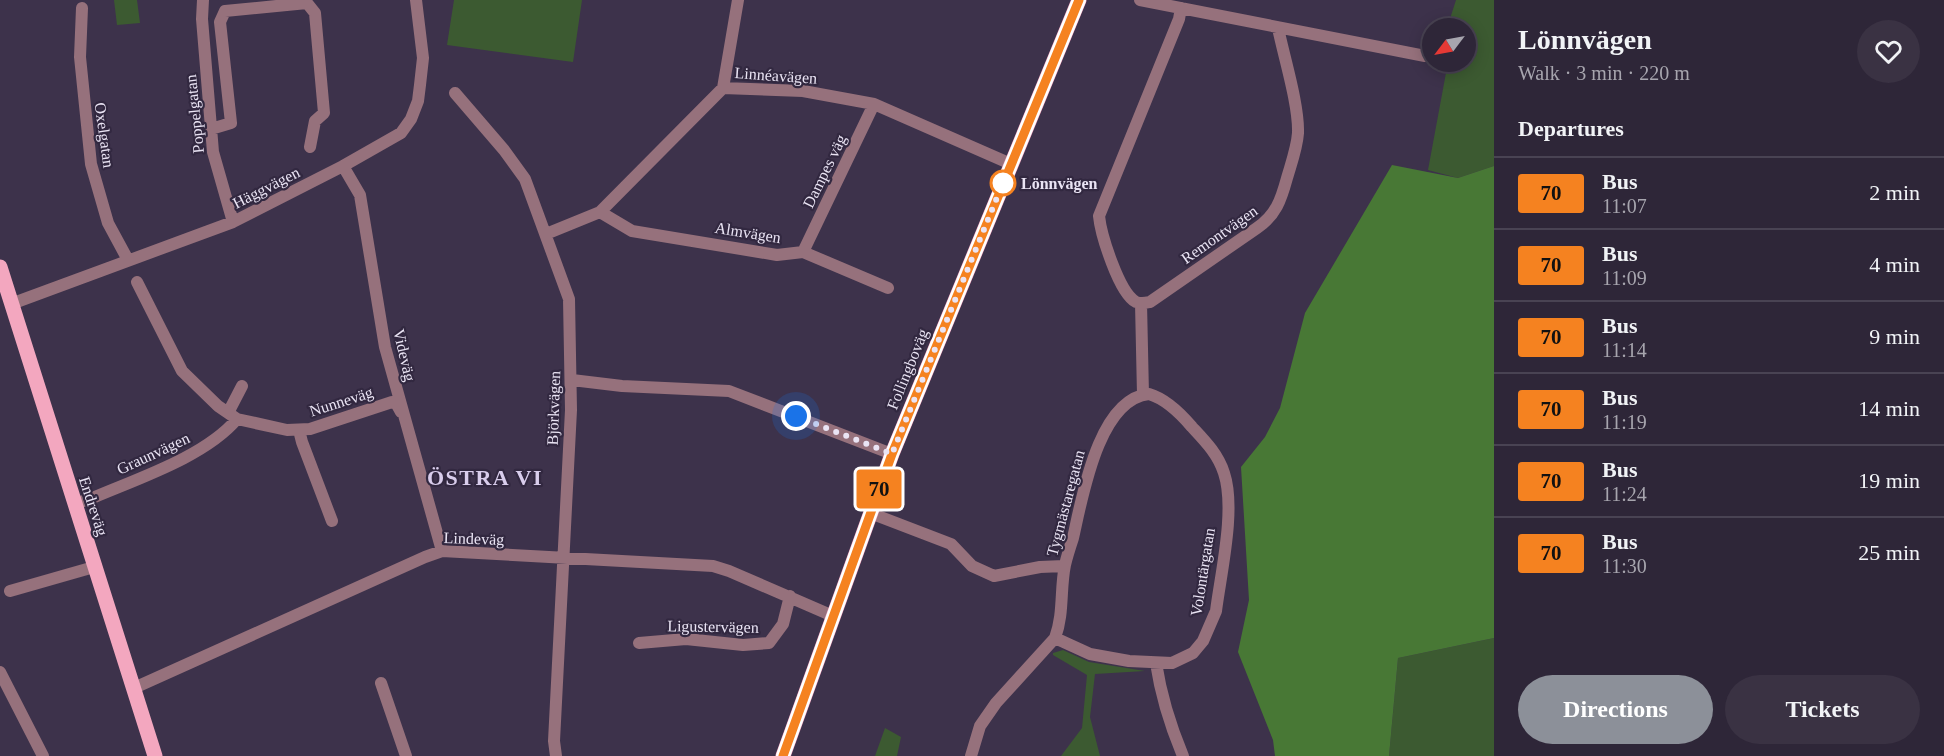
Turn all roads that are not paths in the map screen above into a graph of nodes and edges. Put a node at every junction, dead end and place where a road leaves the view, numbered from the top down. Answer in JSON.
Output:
{"nodes":[{"id":1,"x":203,"y":0,"type":"edge"},
{"id":2,"x":416,"y":0,"type":"edge"},
{"id":3,"x":738,"y":0,"type":"edge"},
{"id":4,"x":1079,"y":0,"type":"edge"},
{"id":5,"x":1140,"y":0,"type":"edge"},
{"id":6,"x":82,"y":8,"type":"dead end"},
{"id":7,"x":1181,"y":8,"type":"junction"},
{"id":8,"x":1278,"y":28,"type":"junction"},
{"id":9,"x":1422,"y":55,"type":"edge"},
{"id":10,"x":723,"y":88,"type":"junction"},
{"id":11,"x":455,"y":93,"type":"dead end"},
{"id":12,"x":874,"y":104,"type":"junction"},
{"id":13,"x":211,"y":129,"type":"junction"},
{"id":14,"x":310,"y":147,"type":"dead end"},
{"id":15,"x":1011,"y":164,"type":"junction"},
{"id":16,"x":343,"y":166,"type":"junction"},
{"id":17,"x":600,"y":212,"type":"junction"},
{"id":18,"x":233,"y":222,"type":"junction"},
{"id":19,"x":546,"y":234,"type":"junction"},
{"id":20,"x":803,"y":252,"type":"junction"},
{"id":21,"x":128,"y":260,"type":"junction"},
{"id":22,"x":0,"y":267,"type":"edge"},
{"id":23,"x":138,"y":282,"type":"dead end"},
{"id":24,"x":888,"y":288,"type":"dead end"},
{"id":25,"x":1141,"y":303,"type":"junction"},
{"id":26,"x":11,"y":304,"type":"junction"},
{"id":27,"x":572,"y":380,"type":"junction"},
{"id":28,"x":242,"y":386,"type":"dead end"},
{"id":29,"x":1143,"y":395,"type":"junction"},
{"id":30,"x":233,"y":416,"type":"junction"},
{"id":31,"x":405,"y":418,"type":"junction"},
{"id":32,"x":299,"y":430,"type":"junction"},
{"id":33,"x":892,"y":454,"type":"junction"},
{"id":34,"x":74,"y":504,"type":"junction"},
{"id":35,"x":870,"y":513,"type":"junction"},
{"id":36,"x":332,"y":520,"type":"dead end"},
{"id":37,"x":442,"y":551,"type":"junction"},
{"id":38,"x":564,"y":558,"type":"junction"},
{"id":39,"x":1064,"y":566,"type":"junction"},
{"id":40,"x":94,"y":567,"type":"junction"},
{"id":41,"x":10,"y":591,"type":"dead end"},
{"id":42,"x":790,"y":596,"type":"junction"},
{"id":43,"x":833,"y":616,"type":"junction"},
{"id":44,"x":1055,"y":638,"type":"junction"},
{"id":45,"x":639,"y":643,"type":"dead end"},
{"id":46,"x":1156,"y":663,"type":"junction"},
{"id":47,"x":0,"y":672,"type":"edge"},
{"id":48,"x":381,"y":683,"type":"dead end"},
{"id":49,"x":134,"y":688,"type":"junction"},
{"id":50,"x":43,"y":756,"type":"edge"},
{"id":51,"x":155,"y":756,"type":"edge"},
{"id":52,"x":406,"y":756,"type":"edge"},
{"id":53,"x":556,"y":756,"type":"edge"},
{"id":54,"x":783,"y":756,"type":"edge"},
{"id":55,"x":971,"y":756,"type":"edge"},
{"id":56,"x":1183,"y":756,"type":"edge"}],
"edges":[{"from":1,"to":13,"type":"street","name":"Poppelgatan"},
{"from":2,"to":16,"type":"street","name":"Häggvägen"},
{"from":3,"to":10,"type":"street"},
{"from":4,"to":15,"type":"main road","name":"Follingboväg"},
{"from":5,"to":7,"type":"street"},
{"from":6,"to":21,"type":"street","name":"Oxelgatan"},
{"from":7,"to":8,"type":"street"},
{"from":7,"to":25,"type":"street"},
{"from":8,"to":9,"type":"street"},
{"from":8,"to":25,"type":"street","name":"Remontvägen"},
{"from":10,"to":12,"type":"street","name":"Linnéavägen"},
{"from":10,"to":17,"type":"street","name":"Linnéavägen"},
{"from":11,"to":19,"type":"street","name":"Björkvägen"},
{"from":12,"to":15,"type":"street","name":"Linnéavägen"},
{"from":12,"to":20,"type":"street","name":"Dampes väg"},
{"from":13,"to":14,"type":"street"},
{"from":13,"to":18,"type":"street","name":"Poppelgatan"},
{"from":15,"to":33,"type":"main road","name":"Follingboväg"},
{"from":16,"to":18,"type":"street","name":"Häggvägen"},
{"from":16,"to":31,"type":"street","name":"Videväg"},
{"from":17,"to":19,"type":"street","name":"Linnéavägen"},
{"from":17,"to":20,"type":"street","name":"Almvägen"},
{"from":18,"to":21,"type":"street","name":"Häggvägen"},
{"from":19,"to":27,"type":"street","name":"Björkvägen"},
{"from":20,"to":24,"type":"street","name":"Almvägen"},
{"from":21,"to":26,"type":"street","name":"Häggvägen"},
{"from":22,"to":26,"type":"main road","name":"Endreväg"},
{"from":23,"to":30,"type":"street","name":"Nunneväg"},
{"from":25,"to":29,"type":"street"},
{"from":26,"to":34,"type":"main road","name":"Endreväg"},
{"from":27,"to":33,"type":"street"},
{"from":27,"to":38,"type":"street","name":"Björkvägen"},
{"from":28,"to":30,"type":"street"},
{"from":29,"to":39,"type":"street","name":"Tygmästaregatan"},
{"from":29,"to":46,"type":"street","name":"Volontärgatan"},
{"from":30,"to":32,"type":"street","name":"Nunneväg"},
{"from":30,"to":34,"type":"street","name":"Graunvägen"},
{"from":31,"to":32,"type":"street","name":"Nunneväg"},
{"from":31,"to":37,"type":"street","name":"Videväg"},
{"from":32,"to":36,"type":"street"},
{"from":33,"to":35,"type":"main road","name":"Follingboväg"},
{"from":34,"to":40,"type":"main road","name":"Endreväg"},
{"from":35,"to":39,"type":"street"},
{"from":35,"to":43,"type":"main road","name":"Follingboväg"},
{"from":37,"to":38,"type":"street","name":"Lindeväg"},
{"from":37,"to":49,"type":"street","name":"Lindeväg"},
{"from":38,"to":42,"type":"street","name":"Lindeväg"},
{"from":38,"to":53,"type":"street","name":"Björkvägen"},
{"from":39,"to":44,"type":"street","name":"Tygmästaregatan"},
{"from":40,"to":41,"type":"street"},
{"from":40,"to":49,"type":"main road","name":"Endreväg"},
{"from":42,"to":43,"type":"street","name":"Lindeväg"},
{"from":42,"to":45,"type":"street","name":"Ligustervägen"},
{"from":43,"to":54,"type":"main road","name":"Follingboväg"},
{"from":44,"to":46,"type":"street"},
{"from":44,"to":55,"type":"street"},
{"from":46,"to":56,"type":"street"},
{"from":47,"to":50,"type":"street"},
{"from":48,"to":52,"type":"street"},
{"from":49,"to":51,"type":"main road","name":"Endreväg"}]}
